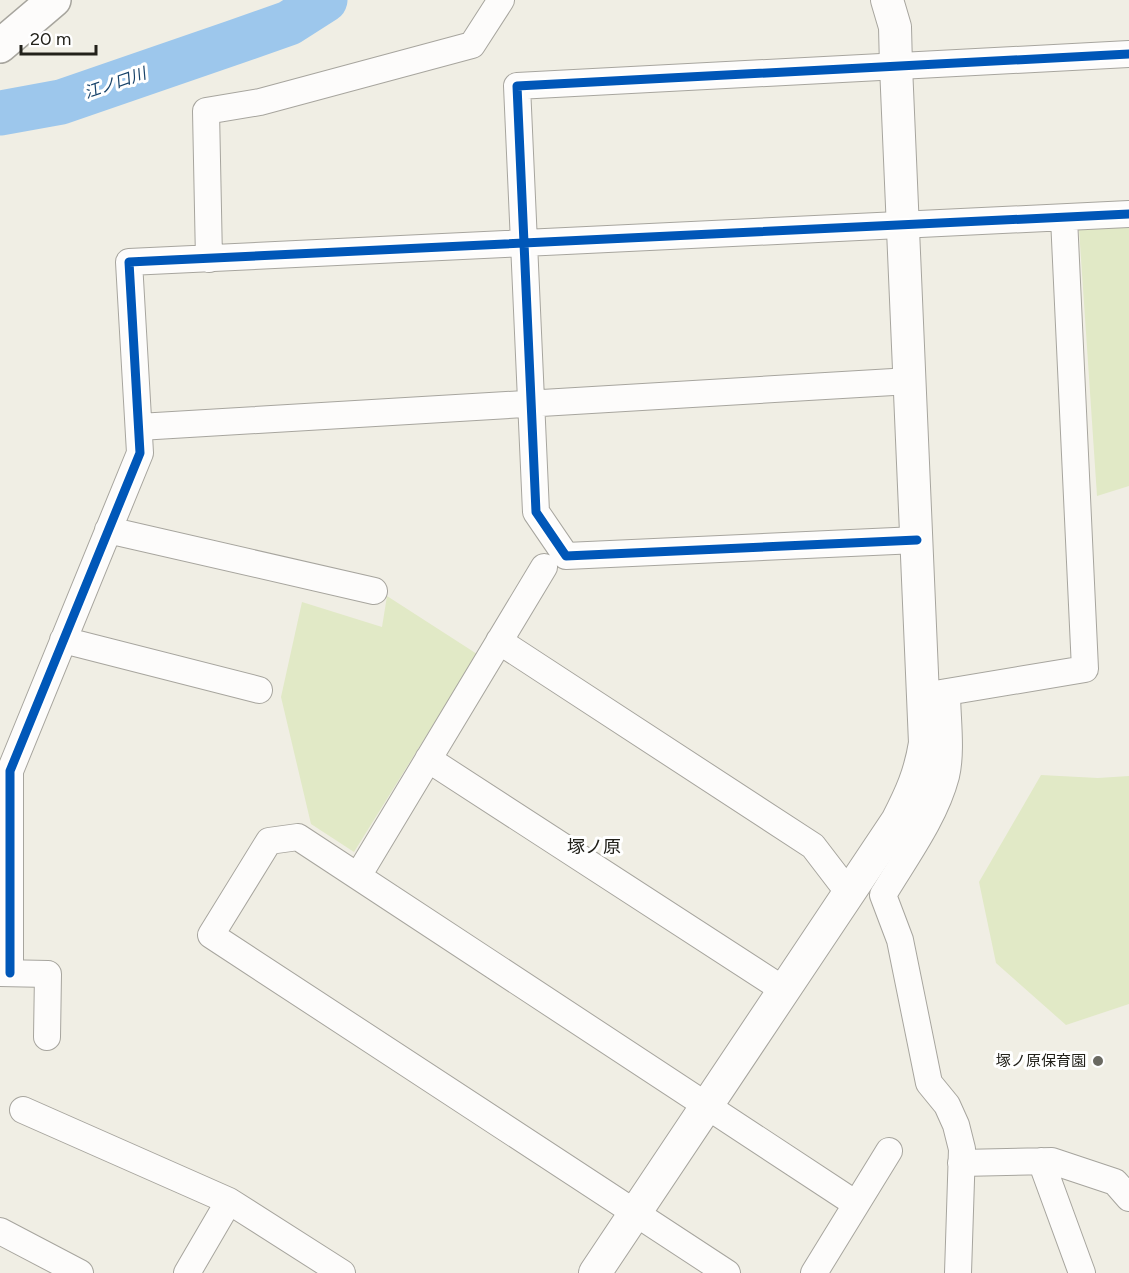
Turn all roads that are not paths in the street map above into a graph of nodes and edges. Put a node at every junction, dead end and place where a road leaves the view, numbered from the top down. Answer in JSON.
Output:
{"nodes":[{"id":1,"x":54,"y":0,"type":"edge"},
{"id":2,"x":501,"y":0,"type":"edge"},
{"id":3,"x":887,"y":0,"type":"edge"},
{"id":4,"x":0,"y":46,"type":"edge"},
{"id":5,"x":1129,"y":54,"type":"edge"},
{"id":6,"x":897,"y":66,"type":"junction"},
{"id":7,"x":1129,"y":214,"type":"edge"},
{"id":8,"x":1064,"y":218,"type":"junction"},
{"id":9,"x":903,"y":226,"type":"junction"},
{"id":10,"x":524,"y":243,"type":"junction"},
{"id":11,"x":209,"y":259,"type":"junction"},
{"id":12,"x":910,"y":381,"type":"junction"},
{"id":13,"x":531,"y":404,"type":"junction"},
{"id":14,"x":139,"y":427,"type":"junction"},
{"id":15,"x":108,"y":530,"type":"junction"},
{"id":16,"x":916,"y":540,"type":"junction"},
{"id":17,"x":544,"y":567,"type":"dead end"},
{"id":18,"x":374,"y":591,"type":"dead end"},
{"id":19,"x":63,"y":640,"type":"junction"},
{"id":20,"x":500,"y":641,"type":"junction"},
{"id":21,"x":259,"y":690,"type":"dead end"},
{"id":22,"x":935,"y":694,"type":"junction"},
{"id":23,"x":428,"y":759,"type":"junction"},
{"id":24,"x":358,"y":876,"type":"junction"},
{"id":25,"x":849,"y":893,"type":"junction"},
{"id":26,"x":5,"y":973,"type":"edge"},
{"id":27,"x":784,"y":990,"type":"junction"},
{"id":28,"x":47,"y":1037,"type":"dead end"},
{"id":29,"x":706,"y":1106,"type":"junction"},
{"id":30,"x":23,"y":1110,"type":"dead end"},
{"id":31,"x":890,"y":1150,"type":"dead end"},
{"id":32,"x":1041,"y":1161,"type":"junction"},
{"id":33,"x":961,"y":1163,"type":"junction"},
{"id":34,"x":1129,"y":1198,"type":"edge"},
{"id":35,"x":229,"y":1201,"type":"junction"},
{"id":36,"x":856,"y":1204,"type":"junction"},
{"id":37,"x":635,"y":1213,"type":"junction"},
{"id":38,"x":0,"y":1231,"type":"edge"},
{"id":39,"x":80,"y":1273,"type":"edge"},
{"id":40,"x":187,"y":1273,"type":"edge"},
{"id":41,"x":342,"y":1273,"type":"edge"},
{"id":42,"x":595,"y":1273,"type":"edge"},
{"id":43,"x":727,"y":1273,"type":"edge"},
{"id":44,"x":814,"y":1273,"type":"edge"},
{"id":45,"x":958,"y":1273,"type":"edge"},
{"id":46,"x":1082,"y":1273,"type":"edge"}],
"edges":[{"from":1,"to":4,"type":"main road"},
{"from":2,"to":11,"type":"street"},
{"from":3,"to":6,"type":"street"},
{"from":5,"to":6,"type":"street"},
{"from":6,"to":9,"type":"street"},
{"from":6,"to":10,"type":"street"},
{"from":7,"to":8,"type":"street"},
{"from":8,"to":9,"type":"street"},
{"from":8,"to":22,"type":"street"},
{"from":9,"to":10,"type":"street"},
{"from":9,"to":12,"type":"street"},
{"from":10,"to":11,"type":"street"},
{"from":10,"to":13,"type":"street"},
{"from":11,"to":14,"type":"street"},
{"from":12,"to":13,"type":"street"},
{"from":12,"to":16,"type":"street"},
{"from":13,"to":14,"type":"street"},
{"from":13,"to":16,"type":"street"},
{"from":14,"to":15,"type":"street"},
{"from":15,"to":18,"type":"street"},
{"from":15,"to":19,"type":"street"},
{"from":16,"to":22,"type":"street"},
{"from":17,"to":20,"type":"street"},
{"from":19,"to":21,"type":"street"},
{"from":19,"to":26,"type":"street"},
{"from":20,"to":23,"type":"street"},
{"from":20,"to":25,"type":"street"},
{"from":22,"to":25,"type":"street"},
{"from":22,"to":33,"type":"street"},
{"from":23,"to":24,"type":"street"},
{"from":23,"to":27,"type":"street"},
{"from":24,"to":29,"type":"street"},
{"from":24,"to":37,"type":"street"},
{"from":25,"to":27,"type":"street"},
{"from":26,"to":28,"type":"street"},
{"from":27,"to":29,"type":"street"},
{"from":29,"to":36,"type":"street"},
{"from":29,"to":37,"type":"street"},
{"from":30,"to":35,"type":"street"},
{"from":31,"to":36,"type":"street"},
{"from":32,"to":33,"type":"street"},
{"from":32,"to":34,"type":"street"},
{"from":32,"to":46,"type":"street"},
{"from":33,"to":45,"type":"street"},
{"from":35,"to":40,"type":"street"},
{"from":35,"to":41,"type":"street"},
{"from":36,"to":44,"type":"street"},
{"from":37,"to":42,"type":"street"},
{"from":37,"to":43,"type":"street"},
{"from":38,"to":39,"type":"street"}]}
